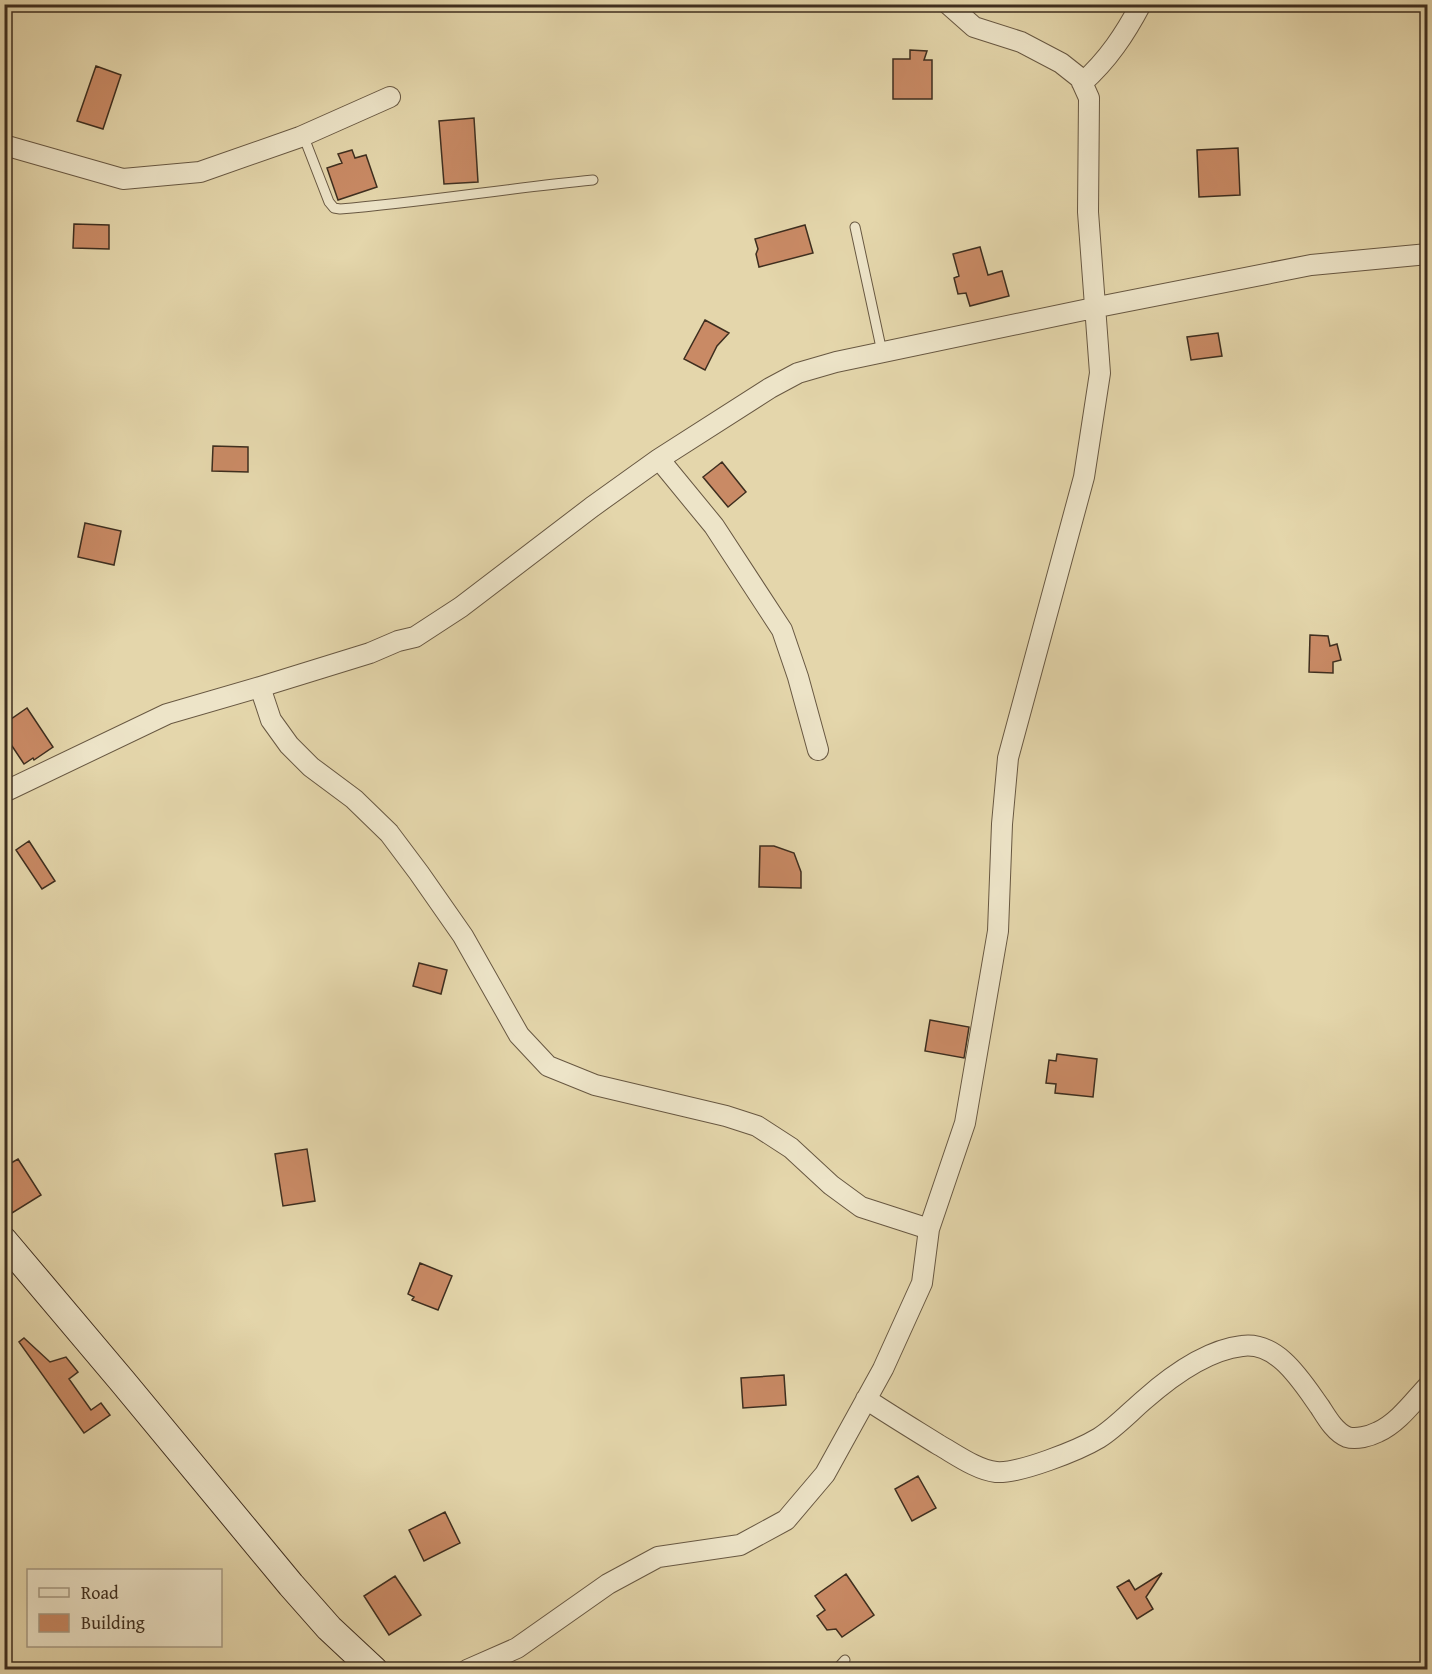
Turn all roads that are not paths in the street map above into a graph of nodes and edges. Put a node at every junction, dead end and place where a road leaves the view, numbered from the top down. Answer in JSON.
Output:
{"nodes":[{"id":1,"x":948,"y":4,"type":"edge"},
{"id":2,"x":1142,"y":4,"type":"edge"},
{"id":3,"x":1082,"y":83,"type":"junction"},
{"id":4,"x":390,"y":97,"type":"dead end"},
{"id":5,"x":303,"y":135,"type":"junction"},
{"id":6,"x":4,"y":145,"type":"edge"},
{"id":7,"x":593,"y":180,"type":"dead end"},
{"id":8,"x":855,"y":227,"type":"dead end"},
{"id":9,"x":1428,"y":254,"type":"edge"},
{"id":10,"x":1096,"y":307,"type":"junction"},
{"id":11,"x":882,"y":352,"type":"junction"},
{"id":12,"x":659,"y":459,"type":"junction"},
{"id":13,"x":260,"y":687,"type":"junction"},
{"id":14,"x":818,"y":750,"type":"dead end"},
{"id":15,"x":4,"y":792,"type":"edge"},
{"id":16,"x":929,"y":1229,"type":"junction"},
{"id":17,"x":4,"y":1241,"type":"edge"},
{"id":18,"x":1428,"y":1386,"type":"edge"},
{"id":19,"x":866,"y":1399,"type":"junction"},
{"id":20,"x":845,"y":1660,"type":"dead end"},
{"id":21,"x":374,"y":1670,"type":"edge"},
{"id":22,"x":467,"y":1670,"type":"edge"},
{"id":23,"x":836,"y":1670,"type":"edge"}],
"edges":[{"from":1,"to":3,"type":"street"},
{"from":2,"to":3,"type":"street"},
{"from":3,"to":10,"type":"street"},
{"from":4,"to":5,"type":"street"},
{"from":5,"to":6,"type":"street"},
{"from":5,"to":7,"type":"lane"},
{"from":8,"to":11,"type":"lane"},
{"from":9,"to":10,"type":"street"},
{"from":10,"to":11,"type":"street"},
{"from":10,"to":16,"type":"street"},
{"from":11,"to":12,"type":"street"},
{"from":12,"to":13,"type":"street"},
{"from":12,"to":14,"type":"street"},
{"from":13,"to":15,"type":"street"},
{"from":13,"to":16,"type":"street"},
{"from":16,"to":19,"type":"street"},
{"from":17,"to":21,"type":"main road"},
{"from":18,"to":19,"type":"street"},
{"from":19,"to":22,"type":"street"},
{"from":20,"to":23,"type":"lane"}]}
